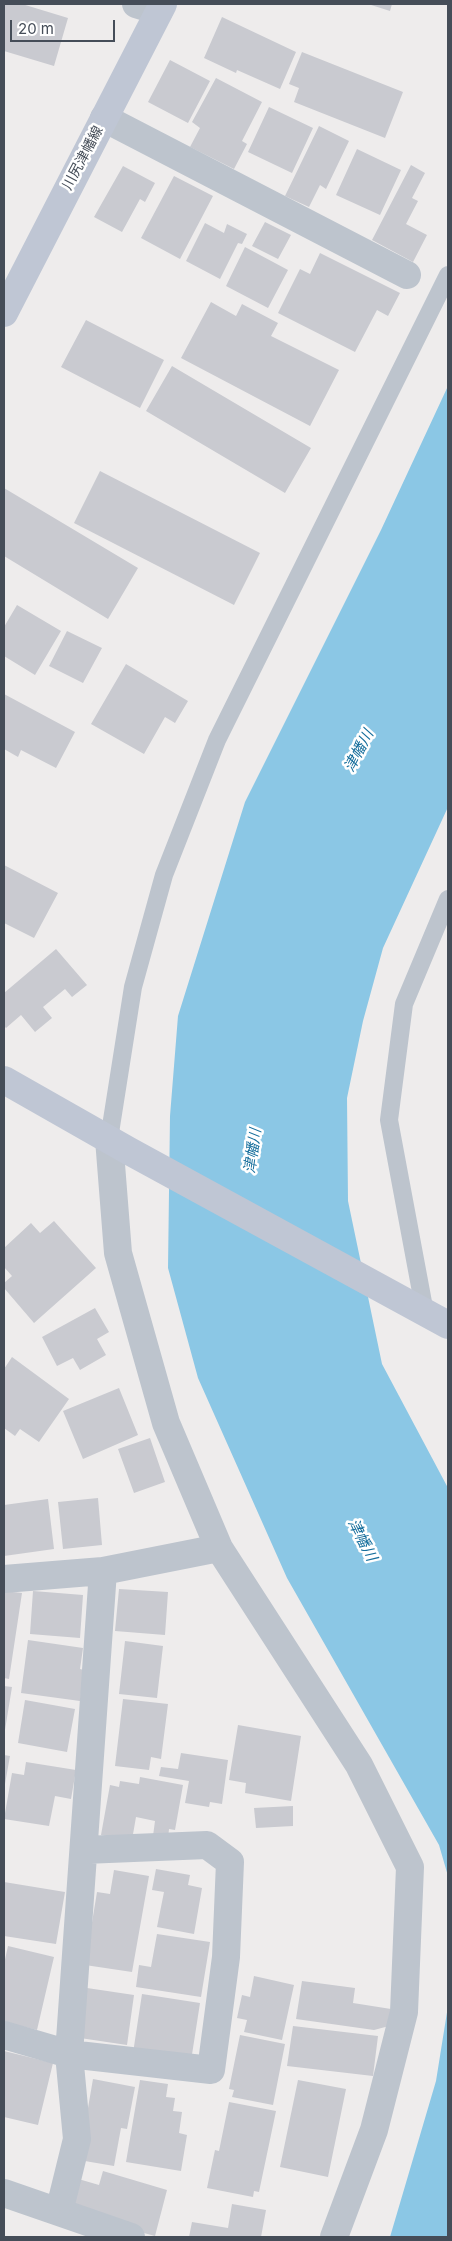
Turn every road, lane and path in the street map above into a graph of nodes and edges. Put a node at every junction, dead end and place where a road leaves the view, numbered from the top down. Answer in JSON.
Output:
{"nodes":[{"id":1,"x":153,"y":6,"type":"edge"},
{"id":2,"x":104,"y":118,"type":"junction"},
{"id":3,"x":407,"y":275,"type":"dead end"},
{"id":4,"x":448,"y":275,"type":"edge"},
{"id":5,"x":4,"y":314,"type":"edge"},
{"id":6,"x":448,"y":898,"type":"edge"},
{"id":7,"x":4,"y":1080,"type":"edge"},
{"id":8,"x":119,"y":1145,"type":"junction"},
{"id":9,"x":425,"y":1313,"type":"junction"},
{"id":10,"x":448,"y":1325,"type":"edge"},
{"id":11,"x":219,"y":1548,"type":"junction"},
{"id":12,"x":103,"y":1571,"type":"junction"},
{"id":13,"x":4,"y":1579,"type":"edge"},
{"id":14,"x":84,"y":1850,"type":"junction"},
{"id":15,"x":4,"y":2035,"type":"edge"},
{"id":16,"x":69,"y":2054,"type":"junction"},
{"id":17,"x":4,"y":2193,"type":"edge"},
{"id":18,"x":59,"y":2212,"type":"junction"},
{"id":19,"x":131,"y":2237,"type":"edge"},
{"id":20,"x":334,"y":2237,"type":"edge"}],
"edges":[{"from":1,"to":2,"type":"street","name":"川尻津幡線"},
{"from":2,"to":3,"type":"street"},
{"from":2,"to":5,"type":"street","name":"川尻津幡線"},
{"from":4,"to":8,"type":"lane"},
{"from":6,"to":9,"type":"lane"},
{"from":7,"to":8,"type":"street"},
{"from":8,"to":9,"type":"street"},
{"from":8,"to":11,"type":"street"},
{"from":9,"to":10,"type":"street"},
{"from":11,"to":12,"type":"street"},
{"from":11,"to":20,"type":"street"},
{"from":12,"to":13,"type":"street"},
{"from":12,"to":14,"type":"street"},
{"from":14,"to":16,"type":"street"},
{"from":14,"to":16,"type":"street"},
{"from":15,"to":16,"type":"street"},
{"from":16,"to":18,"type":"street"},
{"from":17,"to":18,"type":"street"},
{"from":18,"to":19,"type":"street"}]}
